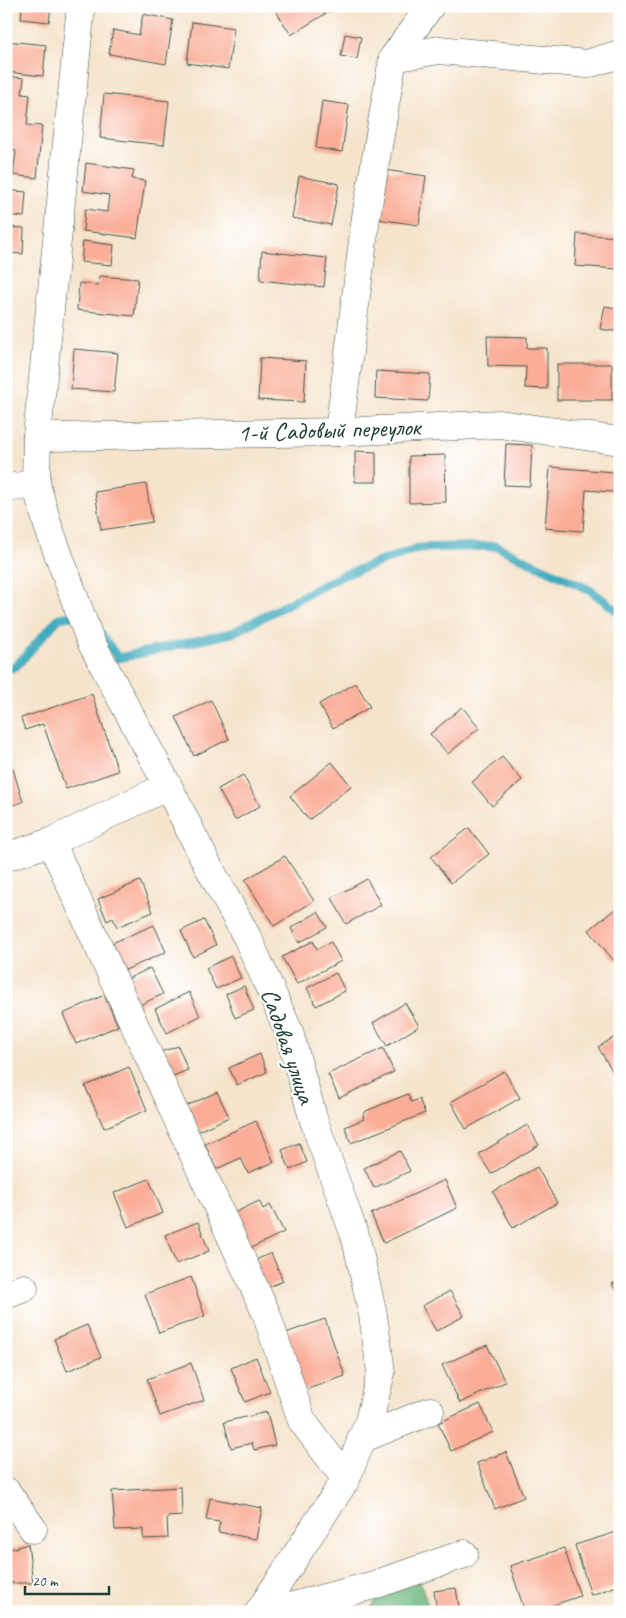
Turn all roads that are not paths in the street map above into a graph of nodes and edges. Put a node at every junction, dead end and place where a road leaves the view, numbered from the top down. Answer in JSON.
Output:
{"nodes":[{"id":1,"x":81,"y":6,"type":"edge"},
{"id":2,"x":430,"y":6,"type":"edge"},
{"id":3,"x":620,"y":54,"type":"edge"},
{"id":4,"x":393,"y":58,"type":"junction"},
{"id":5,"x":338,"y":432,"type":"junction"},
{"id":6,"x":37,"y":436,"type":"junction"},
{"id":7,"x":620,"y":441,"type":"edge"},
{"id":8,"x":36,"y":484,"type":"junction"},
{"id":9,"x":6,"y":488,"type":"edge"},
{"id":10,"x":168,"y":786,"type":"junction"},
{"id":11,"x":51,"y":842,"type":"junction"},
{"id":12,"x":6,"y":857,"type":"edge"},
{"id":13,"x":430,"y":1411,"type":"dead end"},
{"id":14,"x":361,"y":1439,"type":"junction"},
{"id":15,"x":346,"y":1479,"type":"junction"},
{"id":16,"x":6,"y":1490,"type":"edge"},
{"id":17,"x":33,"y":1529,"type":"dead end"},
{"id":18,"x":464,"y":1554,"type":"dead end"},
{"id":19,"x":259,"y":1612,"type":"edge"},
{"id":20,"x":270,"y":1612,"type":"edge"}],
"edges":[{"from":1,"to":6,"type":"street"},
{"from":2,"to":4,"type":"street"},
{"from":3,"to":4,"type":"street"},
{"from":4,"to":5,"type":"street"},
{"from":5,"to":6,"type":"street","name":"1-й Садовый переулок"},
{"from":5,"to":7,"type":"street","name":"1-й Садовый переулок"},
{"from":6,"to":8,"type":"street"},
{"from":8,"to":9,"type":"street"},
{"from":8,"to":10,"type":"street","name":"Садовая улица"},
{"from":10,"to":11,"type":"street"},
{"from":10,"to":14,"type":"street","name":"Садовая улица"},
{"from":11,"to":12,"type":"street"},
{"from":11,"to":15,"type":"street"},
{"from":13,"to":14,"type":"street"},
{"from":14,"to":15,"type":"street","name":"Садовая улица"},
{"from":15,"to":19,"type":"street","name":"Садовая улица"},
{"from":16,"to":17,"type":"street"},
{"from":18,"to":20,"type":"street"}]}
